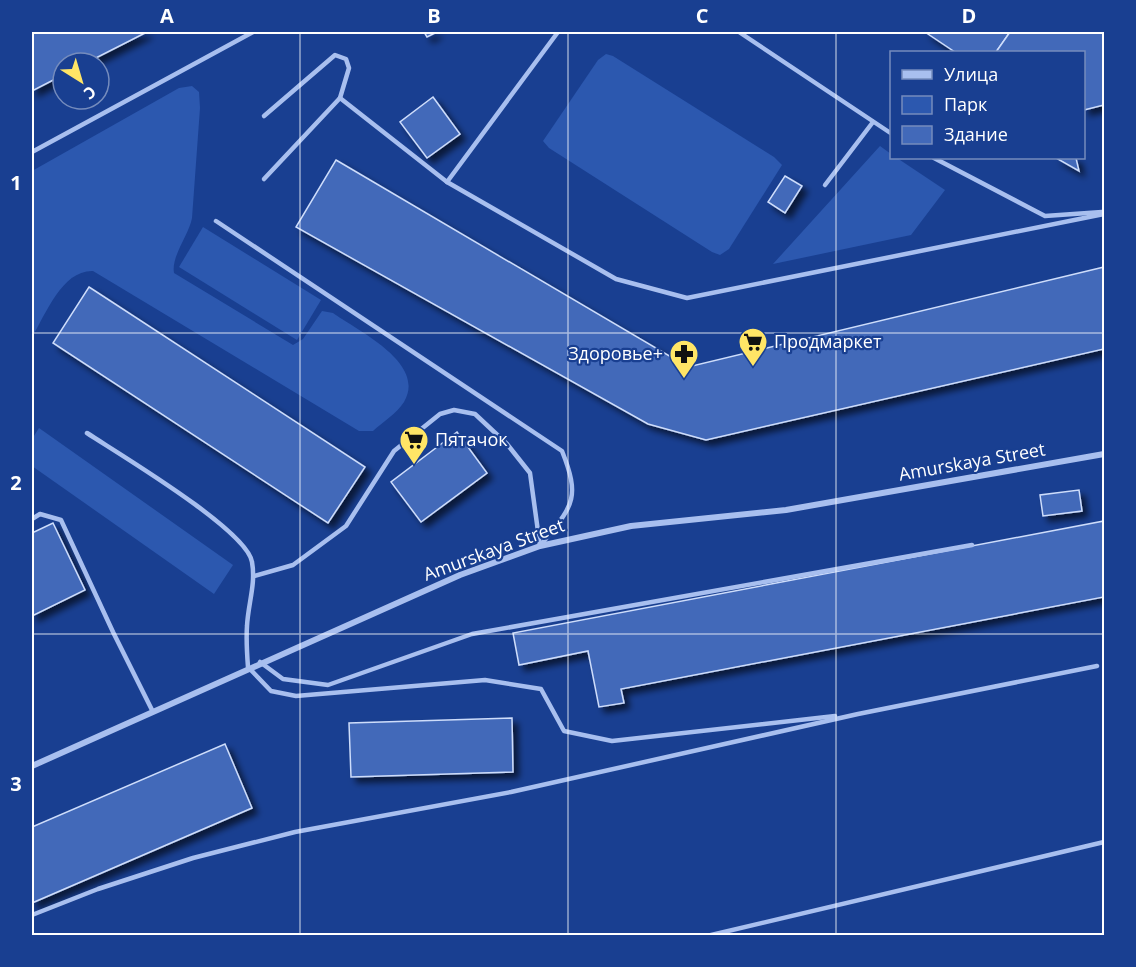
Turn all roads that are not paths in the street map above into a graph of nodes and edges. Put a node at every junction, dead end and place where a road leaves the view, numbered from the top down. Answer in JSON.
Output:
{"nodes":[{"id":1,"x":253,"y":32,"type":"edge"},
{"id":2,"x":550,"y":32,"type":"edge"},
{"id":3,"x":558,"y":32,"type":"edge"},
{"id":4,"x":739,"y":32,"type":"edge"},
{"id":5,"x":553,"y":40,"type":"junction"},
{"id":6,"x":340,"y":98,"type":"junction"},
{"id":7,"x":264,"y":116,"type":"dead end"},
{"id":8,"x":873,"y":122,"type":"junction"},
{"id":9,"x":890,"y":133,"type":"edge"},
{"id":10,"x":32,"y":152,"type":"edge"},
{"id":11,"x":936,"y":159,"type":"edge"},
{"id":12,"x":264,"y":179,"type":"dead end"},
{"id":13,"x":447,"y":182,"type":"junction"},
{"id":14,"x":825,"y":185,"type":"dead end"},
{"id":15,"x":1104,"y":213,"type":"edge"},
{"id":16,"x":216,"y":221,"type":"dead end"},
{"id":17,"x":87,"y":433,"type":"dead end"},
{"id":18,"x":1104,"y":454,"type":"edge"},
{"id":19,"x":32,"y":519,"type":"edge"},
{"id":20,"x":972,"y":545,"type":"dead end"},
{"id":21,"x":540,"y":546,"type":"junction"},
{"id":22,"x":254,"y":576,"type":"junction"},
{"id":23,"x":260,"y":662,"type":"junction"},
{"id":24,"x":1097,"y":666,"type":"dead end"},
{"id":25,"x":248,"y":667,"type":"junction"},
{"id":26,"x":153,"y":712,"type":"junction"},
{"id":27,"x":858,"y":714,"type":"junction"},
{"id":28,"x":32,"y":766,"type":"edge"},
{"id":29,"x":1104,"y":842,"type":"edge"},
{"id":30,"x":32,"y":915,"type":"edge"},
{"id":31,"x":707,"y":936,"type":"edge"}],
"edges":[{"from":1,"to":10,"type":"lane"},
{"from":2,"to":5,"type":"lane"},
{"from":3,"to":5,"type":"lane"},
{"from":4,"to":8,"type":"lane"},
{"from":5,"to":13,"type":"lane"},
{"from":6,"to":7,"type":"lane"},
{"from":6,"to":12,"type":"lane"},
{"from":6,"to":13,"type":"lane"},
{"from":8,"to":9,"type":"lane"},
{"from":8,"to":14,"type":"lane"},
{"from":11,"to":15,"type":"lane"},
{"from":13,"to":15,"type":"lane"},
{"from":16,"to":21,"type":"lane"},
{"from":17,"to":22,"type":"lane"},
{"from":18,"to":21,"type":"street","name":"Amurskaya Street"},
{"from":19,"to":26,"type":"lane"},
{"from":20,"to":23,"type":"lane"},
{"from":21,"to":22,"type":"lane"},
{"from":21,"to":23,"type":"street","name":"Amurskaya Street"},
{"from":22,"to":25,"type":"lane"},
{"from":23,"to":25,"type":"street","name":"Amurskaya Street"},
{"from":24,"to":27,"type":"lane"},
{"from":25,"to":26,"type":"street","name":"Amurskaya Street"},
{"from":25,"to":27,"type":"lane"},
{"from":26,"to":28,"type":"street","name":"Amurskaya Street"},
{"from":27,"to":30,"type":"lane"},
{"from":29,"to":31,"type":"lane"}]}
